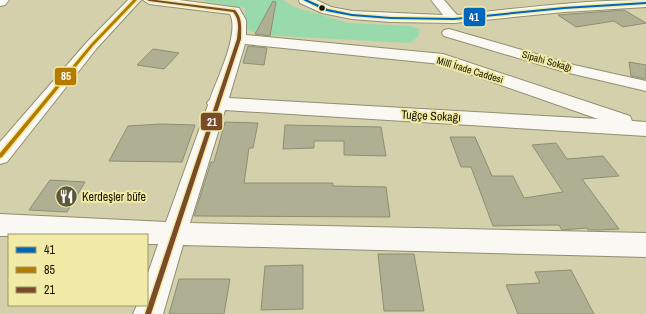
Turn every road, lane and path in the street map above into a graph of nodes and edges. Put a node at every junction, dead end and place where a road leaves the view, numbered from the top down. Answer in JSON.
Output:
{"nodes":[{"id":1,"x":3,"y":0,"type":"edge"},
{"id":2,"x":135,"y":0,"type":"edge"},
{"id":3,"x":149,"y":0,"type":"edge"},
{"id":4,"x":305,"y":0,"type":"edge"},
{"id":5,"x":437,"y":0,"type":"edge"},
{"id":6,"x":553,"y":0,"type":"edge"},
{"id":7,"x":0,"y":2,"type":"edge"},
{"id":8,"x":646,"y":3,"type":"edge"},
{"id":9,"x":564,"y":8,"type":"junction"},
{"id":10,"x":451,"y":26,"type":"junction"},
{"id":11,"x":239,"y":39,"type":"junction"},
{"id":12,"x":443,"y":59,"type":"junction"},
{"id":13,"x":646,"y":86,"type":"edge"},
{"id":14,"x":216,"y":103,"type":"junction"},
{"id":15,"x":646,"y":129,"type":"edge"},
{"id":16,"x":0,"y":156,"type":"edge"},
{"id":17,"x":0,"y":225,"type":"edge"},
{"id":18,"x":173,"y":234,"type":"junction"},
{"id":19,"x":646,"y":244,"type":"edge"},
{"id":20,"x":148,"y":314,"type":"edge"}],
"edges":[{"from":1,"to":7,"type":"street"},
{"from":2,"to":16,"type":"street"},
{"from":3,"to":11,"type":"street"},
{"from":4,"to":10,"type":"street"},
{"from":5,"to":10,"type":"street"},
{"from":6,"to":9,"type":"street"},
{"from":8,"to":9,"type":"street"},
{"from":9,"to":10,"type":"street"},
{"from":10,"to":12,"type":"street"},
{"from":10,"to":13,"type":"street","name":"Sipahi Sokağı"},
{"from":11,"to":12,"type":"street","name":"Millî İrade Caddesi"},
{"from":11,"to":14,"type":"street"},
{"from":12,"to":15,"type":"street","name":"Millî İrade Caddesi"},
{"from":14,"to":15,"type":"street","name":"Tuğçe Sokağı"},
{"from":14,"to":18,"type":"street"},
{"from":17,"to":18,"type":"street"},
{"from":18,"to":19,"type":"street"},
{"from":18,"to":20,"type":"street"}]}
